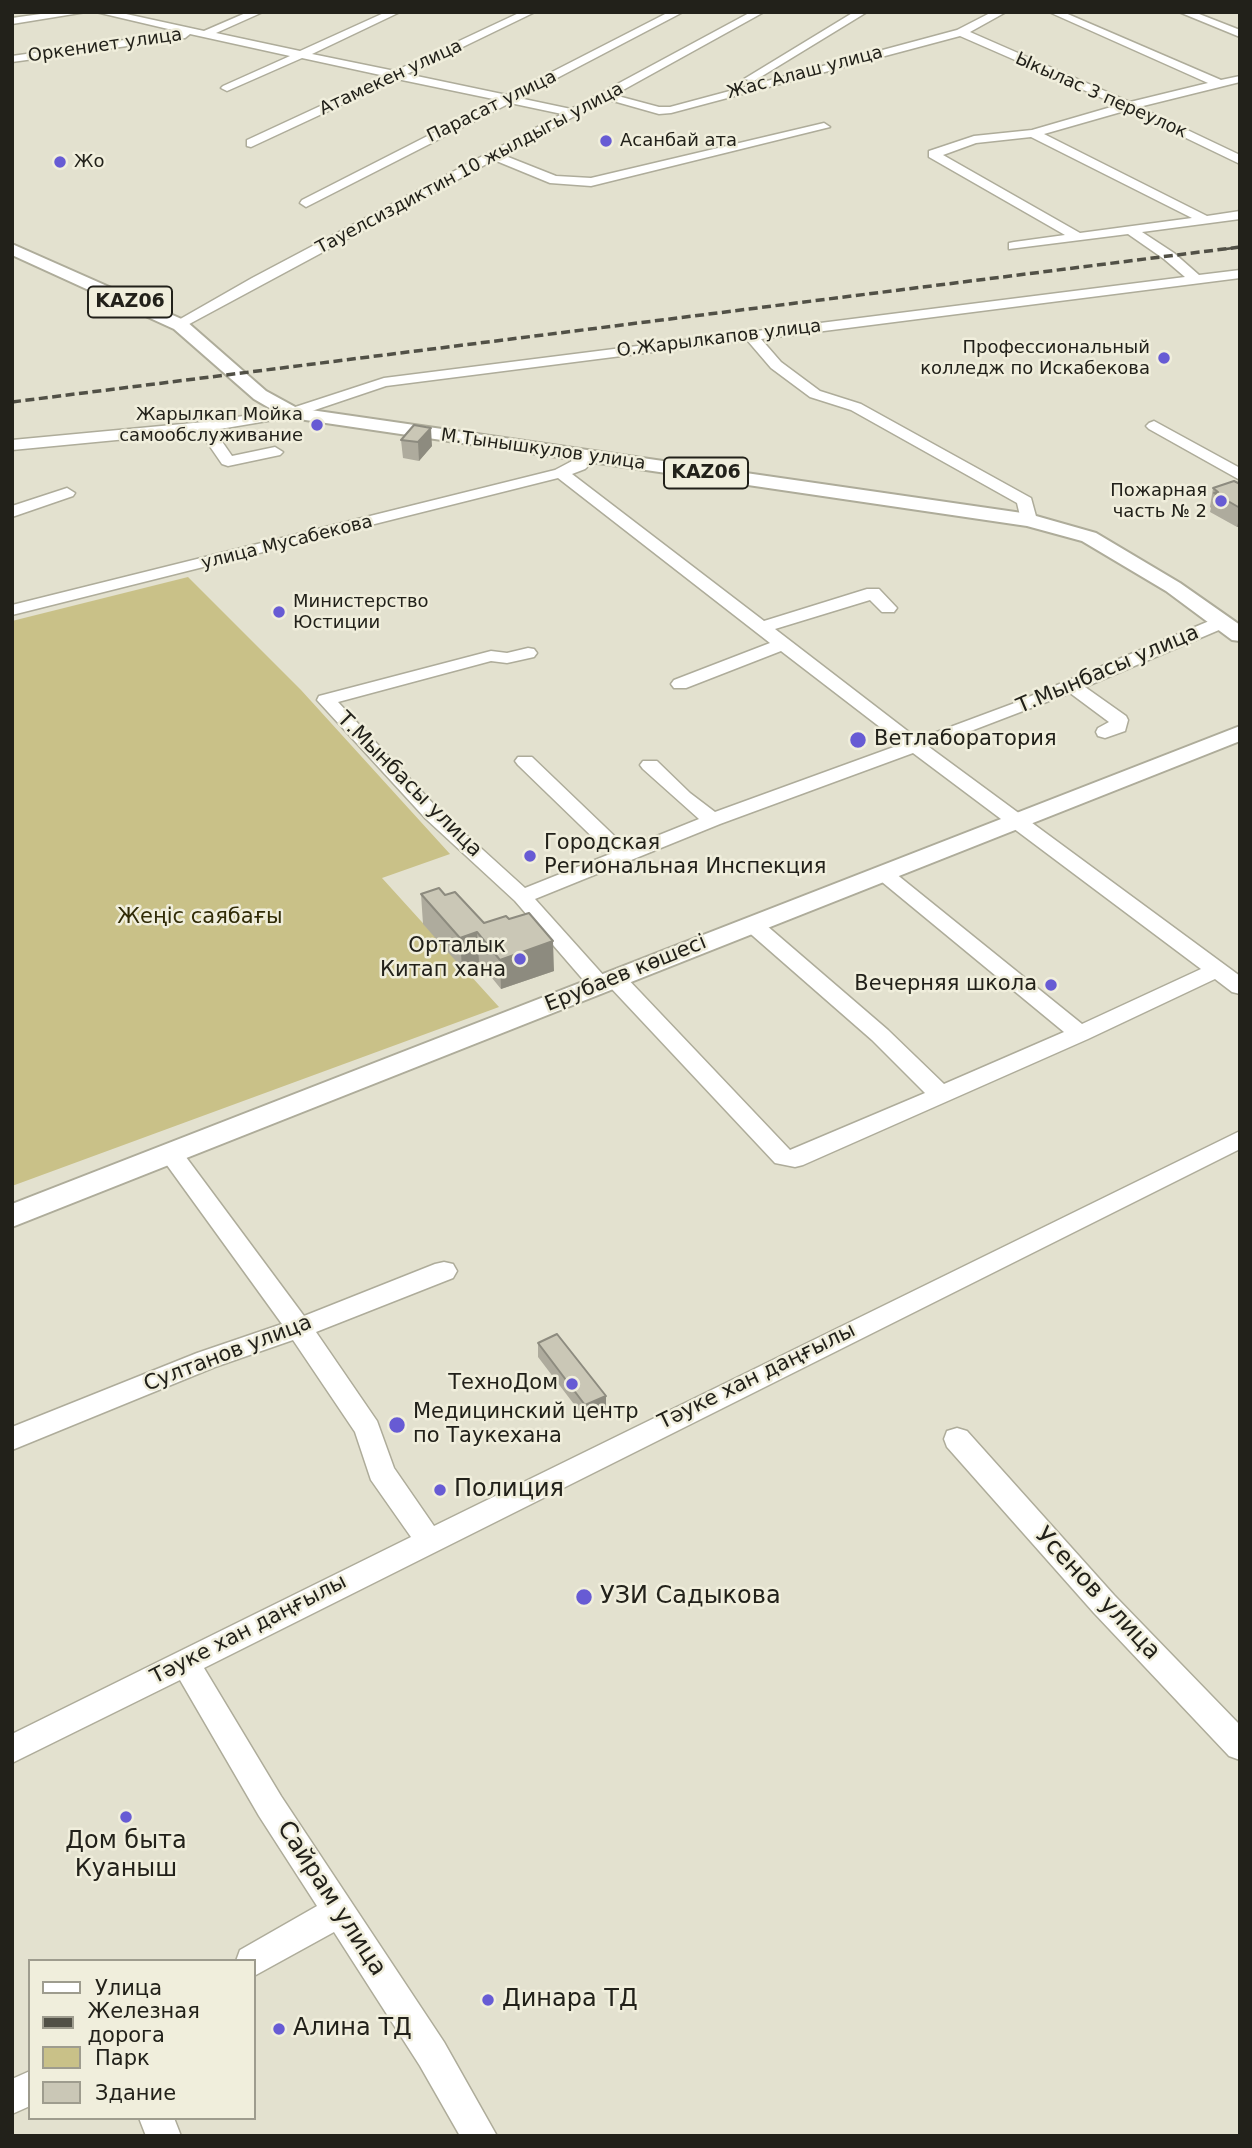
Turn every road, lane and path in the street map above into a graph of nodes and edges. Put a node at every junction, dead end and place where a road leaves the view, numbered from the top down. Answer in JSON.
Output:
{"nodes":[{"id":1,"x":81,"y":12,"type":"edge"},
{"id":2,"x":101,"y":12,"type":"edge"},
{"id":3,"x":258,"y":12,"type":"edge"},
{"id":4,"x":395,"y":12,"type":"edge"},
{"id":5,"x":530,"y":12,"type":"edge"},
{"id":6,"x":678,"y":12,"type":"edge"},
{"id":7,"x":759,"y":12,"type":"edge"},
{"id":8,"x":862,"y":12,"type":"edge"},
{"id":9,"x":1000,"y":12,"type":"edge"},
{"id":10,"x":1054,"y":12,"type":"edge"},
{"id":11,"x":1184,"y":12,"type":"edge"},
{"id":12,"x":12,"y":22,"type":"edge"},
{"id":13,"x":961,"y":33,"type":"junction"},
{"id":14,"x":202,"y":34,"type":"junction"},
{"id":15,"x":1240,"y":34,"type":"edge"},
{"id":16,"x":299,"y":55,"type":"junction"},
{"id":17,"x":12,"y":59,"type":"edge"},
{"id":18,"x":398,"y":76,"type":"junction"},
{"id":19,"x":1240,"y":79,"type":"edge"},
{"id":20,"x":1219,"y":83,"type":"junction"},
{"id":21,"x":227,"y":88,"type":"dead end"},
{"id":22,"x":1240,"y":89,"type":"edge"},
{"id":23,"x":726,"y":94,"type":"junction"},
{"id":24,"x":606,"y":96,"type":"junction"},
{"id":25,"x":508,"y":99,"type":"junction"},
{"id":26,"x":1127,"y":106,"type":"junction"},
{"id":27,"x":574,"y":113,"type":"junction"},
{"id":28,"x":824,"y":127,"type":"dead end"},
{"id":29,"x":1033,"y":133,"type":"junction"},
{"id":30,"x":251,"y":143,"type":"dead end"},
{"id":31,"x":495,"y":156,"type":"junction"},
{"id":32,"x":1240,"y":160,"type":"edge"},
{"id":33,"x":306,"y":202,"type":"dead end"},
{"id":34,"x":1240,"y":215,"type":"edge"},
{"id":35,"x":1204,"y":219,"type":"junction"},
{"id":36,"x":1130,"y":230,"type":"junction"},
{"id":37,"x":1078,"y":237,"type":"junction"},
{"id":38,"x":1014,"y":246,"type":"dead end"},
{"id":39,"x":12,"y":249,"type":"edge"},
{"id":40,"x":1240,"y":274,"type":"edge"},
{"id":41,"x":1215,"y":277,"type":"junction"},
{"id":42,"x":1195,"y":279,"type":"junction"},
{"id":43,"x":1240,"y":290,"type":"edge"},
{"id":44,"x":180,"y":325,"type":"junction"},
{"id":45,"x":750,"y":335,"type":"junction"},
{"id":46,"x":292,"y":414,"type":"junction"},
{"id":47,"x":1154,"y":426,"type":"dead end"},
{"id":48,"x":204,"y":427,"type":"junction"},
{"id":49,"x":12,"y":445,"type":"edge"},
{"id":50,"x":275,"y":452,"type":"dead end"},
{"id":51,"x":589,"y":457,"type":"junction"},
{"id":52,"x":562,"y":473,"type":"junction"},
{"id":53,"x":1240,"y":475,"type":"edge"},
{"id":54,"x":66,"y":493,"type":"dead end"},
{"id":55,"x":12,"y":512,"type":"edge"},
{"id":56,"x":1029,"y":520,"type":"junction"},
{"id":57,"x":888,"y":608,"type":"dead end"},
{"id":58,"x":12,"y":610,"type":"edge"},
{"id":59,"x":1230,"y":622,"type":"edge"},
{"id":60,"x":763,"y":627,"type":"junction"},
{"id":61,"x":1240,"y":635,"type":"edge"},
{"id":62,"x":785,"y":643,"type":"junction"},
{"id":63,"x":528,"y":653,"type":"dead end"},
{"id":64,"x":680,"y":684,"type":"dead end"},
{"id":65,"x":1070,"y":685,"type":"junction"},
{"id":66,"x":1105,"y":732,"type":"dead end"},
{"id":67,"x":1240,"y":733,"type":"edge"},
{"id":68,"x":916,"y":745,"type":"junction"},
{"id":69,"x":525,"y":761,"type":"dead end"},
{"id":70,"x":650,"y":765,"type":"dead end"},
{"id":71,"x":712,"y":820,"type":"junction"},
{"id":72,"x":1013,"y":821,"type":"junction"},
{"id":73,"x":624,"y":856,"type":"junction"},
{"id":74,"x":883,"y":873,"type":"junction"},
{"id":75,"x":522,"y":897,"type":"junction"},
{"id":76,"x":752,"y":924,"type":"junction"},
{"id":77,"x":1216,"y":970,"type":"junction"},
{"id":78,"x":607,"y":982,"type":"junction"},
{"id":79,"x":1240,"y":987,"type":"edge"},
{"id":80,"x":1080,"y":1034,"type":"junction"},
{"id":81,"x":941,"y":1095,"type":"junction"},
{"id":82,"x":1240,"y":1139,"type":"edge"},
{"id":83,"x":172,"y":1155,"type":"junction"},
{"id":84,"x":12,"y":1216,"type":"edge"},
{"id":85,"x":444,"y":1271,"type":"dead end"},
{"id":86,"x":299,"y":1328,"type":"junction"},
{"id":87,"x":12,"y":1439,"type":"edge"},
{"id":88,"x":957,"y":1439,"type":"dead end"},
{"id":89,"x":429,"y":1541,"type":"junction"},
{"id":90,"x":185,"y":1662,"type":"junction"},
{"id":91,"x":1240,"y":1746,"type":"edge"},
{"id":92,"x":12,"y":1749,"type":"edge"},
{"id":93,"x":340,"y":1911,"type":"junction"},
{"id":94,"x":256,"y":1959,"type":"edge"},
{"id":95,"x":28,"y":2089,"type":"edge"},
{"id":96,"x":12,"y":2097,"type":"edge"},
{"id":97,"x":157,"y":2120,"type":"edge"},
{"id":98,"x":164,"y":2136,"type":"edge"},
{"id":99,"x":480,"y":2136,"type":"edge"}],
"edges":[{"from":1,"to":12,"type":"street"},
{"from":2,"to":14,"type":"street"},
{"from":3,"to":14,"type":"street","name":"Оркениет улица"},
{"from":4,"to":16,"type":"street"},
{"from":5,"to":18,"type":"street","name":"Атамекен улица"},
{"from":6,"to":25,"type":"street","name":"Парасат улица"},
{"from":7,"to":24,"type":"street","name":"Тауелсиздиктин 10 жылдыгы улица"},
{"from":8,"to":23,"type":"street"},
{"from":9,"to":13,"type":"street","name":"Жас Алаш улица"},
{"from":10,"to":20,"type":"street"},
{"from":11,"to":15,"type":"street"},
{"from":13,"to":23,"type":"street","name":"Жас Алаш улица"},
{"from":13,"to":26,"type":"street","name":"Ыкылас 3 переулок"},
{"from":14,"to":16,"type":"street"},
{"from":14,"to":17,"type":"street","name":"Оркениет улица"},
{"from":16,"to":18,"type":"street"},
{"from":16,"to":21,"type":"street"},
{"from":18,"to":25,"type":"street"},
{"from":18,"to":30,"type":"street","name":"Атамекен улица"},
{"from":19,"to":20,"type":"street"},
{"from":20,"to":22,"type":"street"},
{"from":20,"to":26,"type":"street"},
{"from":23,"to":24,"type":"street","name":"Жас Алаш улица"},
{"from":24,"to":27,"type":"street","name":"Тауелсиздиктин 10 жылдыгы улица"},
{"from":25,"to":27,"type":"street"},
{"from":25,"to":33,"type":"street","name":"Парасат улица"},
{"from":26,"to":29,"type":"street"},
{"from":26,"to":32,"type":"street","name":"Ыкылас 3 переулок"},
{"from":27,"to":31,"type":"street","name":"Тауелсиздиктин 10 жылдыгы улица"},
{"from":28,"to":31,"type":"street"},
{"from":29,"to":35,"type":"street"},
{"from":29,"to":37,"type":"street"},
{"from":31,"to":44,"type":"street","name":"Тауелсиздиктин 10 жылдыгы улица"},
{"from":34,"to":35,"type":"street"},
{"from":35,"to":36,"type":"street"},
{"from":36,"to":37,"type":"street"},
{"from":36,"to":42,"type":"street"},
{"from":37,"to":38,"type":"street"},
{"from":39,"to":44,"type":"main road","number":"KАZ06"},
{"from":40,"to":41,"type":"street","name":"О.Жарылкапов улица"},
{"from":41,"to":42,"type":"street","name":"О.Жарылкапов улица"},
{"from":41,"to":43,"type":"street"},
{"from":42,"to":45,"type":"street","name":"О.Жарылкапов улица"},
{"from":44,"to":46,"type":"main road","name":"М.Тынышкулов улица","number":"KАZ06"},
{"from":45,"to":46,"type":"street","name":"О.Жарылкапов улица"},
{"from":45,"to":56,"type":"street"},
{"from":46,"to":48,"type":"street","name":"О.Жарылкапов улица"},
{"from":46,"to":51,"type":"main road","name":"М.Тынышкулов улица","number":"KАZ06"},
{"from":47,"to":53,"type":"street"},
{"from":48,"to":49,"type":"street","name":"О.Жарылкапов улица"},
{"from":48,"to":50,"type":"street"},
{"from":51,"to":52,"type":"street"},
{"from":51,"to":56,"type":"main road","name":"М.Тынышкулов улица","number":"KАZ06"},
{"from":52,"to":58,"type":"street","name":"улица Мусабекова"},
{"from":52,"to":60,"type":"street"},
{"from":54,"to":55,"type":"street"},
{"from":56,"to":59,"type":"main road","name":"М.Тынышкулов улица","number":"KАZ06"},
{"from":57,"to":60,"type":"street"},
{"from":59,"to":61,"type":"main road","name":"М.Тынышкулов улица","number":"KАZ06"},
{"from":59,"to":65,"type":"street","name":"Т.Мынбасы улица"},
{"from":60,"to":62,"type":"street"},
{"from":62,"to":64,"type":"street"},
{"from":62,"to":68,"type":"street"},
{"from":63,"to":75,"type":"street","name":"Т.Мынбасы улица"},
{"from":65,"to":66,"type":"street"},
{"from":65,"to":68,"type":"street","name":"Т.Мынбасы улица"},
{"from":67,"to":72,"type":"main road","name":"Ерубаев көшесі"},
{"from":68,"to":71,"type":"street","name":"Т.Мынбасы улица"},
{"from":68,"to":72,"type":"street"},
{"from":69,"to":73,"type":"street"},
{"from":70,"to":71,"type":"street"},
{"from":71,"to":73,"type":"street","name":"Т.Мынбасы улица"},
{"from":72,"to":74,"type":"main road","name":"Ерубаев көшесі"},
{"from":72,"to":77,"type":"street"},
{"from":73,"to":75,"type":"street","name":"Т.Мынбасы улица"},
{"from":74,"to":76,"type":"main road","name":"Ерубаев көшесі"},
{"from":74,"to":80,"type":"street"},
{"from":75,"to":78,"type":"street","name":"Т.Мынбасы улица"},
{"from":76,"to":78,"type":"main road","name":"Ерубаев көшесі"},
{"from":76,"to":81,"type":"street"},
{"from":77,"to":79,"type":"street"},
{"from":77,"to":80,"type":"street"},
{"from":78,"to":81,"type":"street","name":"Т.Мынбасы улица"},
{"from":78,"to":83,"type":"main road","name":"Ерубаев көшесі"},
{"from":80,"to":81,"type":"street"},
{"from":82,"to":89,"type":"street","name":"Тәуке хан даңғылы"},
{"from":83,"to":84,"type":"main road","name":"Ерубаев көшесі"},
{"from":83,"to":86,"type":"street"},
{"from":85,"to":86,"type":"street","name":"Султанов улица"},
{"from":86,"to":87,"type":"street","name":"Султанов улица"},
{"from":86,"to":89,"type":"street"},
{"from":88,"to":91,"type":"street","name":"Усенов улица"},
{"from":89,"to":90,"type":"street","name":"Тәуке хан даңғылы"},
{"from":90,"to":92,"type":"street","name":"Тәуке хан даңғылы"},
{"from":90,"to":93,"type":"street","name":"Сайрам улица"},
{"from":93,"to":94,"type":"street"},
{"from":93,"to":99,"type":"street","name":"Сайрам улица"},
{"from":95,"to":96,"type":"street"},
{"from":97,"to":98,"type":"street"}]}
